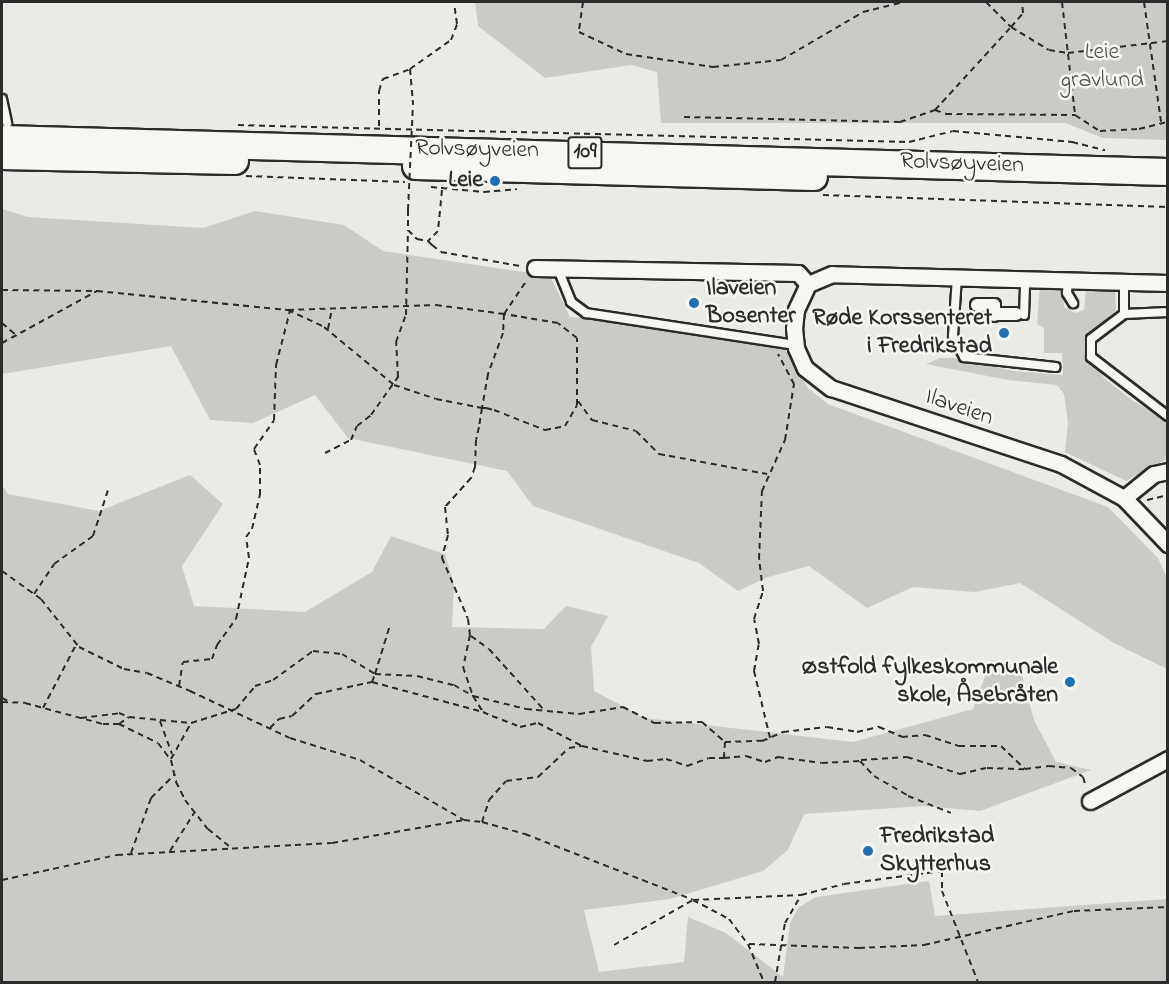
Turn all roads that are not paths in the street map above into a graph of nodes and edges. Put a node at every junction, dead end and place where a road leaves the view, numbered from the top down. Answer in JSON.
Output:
{"nodes":[{"id":1,"x":2,"y":99,"type":"edge"},
{"id":2,"x":4,"y":131,"type":"edge"},
{"id":3,"x":2,"y":156,"type":"edge"},
{"id":4,"x":1167,"y":172,"type":"edge"},
{"id":5,"x":1167,"y":188,"type":"edge"},
{"id":6,"x":535,"y":268,"type":"road end"},
{"id":7,"x":558,"y":269,"type":"junction"},
{"id":8,"x":957,"y":277,"type":"junction"},
{"id":9,"x":1025,"y":278,"type":"junction"},
{"id":10,"x":1068,"y":279,"type":"junction"},
{"id":11,"x":1124,"y":281,"type":"junction"},
{"id":12,"x":1167,"y":283,"type":"edge"},
{"id":13,"x":808,"y":284,"type":"junction"},
{"id":14,"x":1073,"y":303,"type":"dead end"},
{"id":15,"x":977,"y":305,"type":"dead end"},
{"id":16,"x":1167,"y":312,"type":"edge"},
{"id":17,"x":1124,"y":314,"type":"junction"},
{"id":18,"x":1020,"y":315,"type":"joint"},
{"id":19,"x":795,"y":345,"type":"junction"},
{"id":20,"x":1055,"y":367,"type":"dead end"},
{"id":21,"x":1167,"y":416,"type":"edge"},
{"id":22,"x":1167,"y":471,"type":"edge"},
{"id":23,"x":1124,"y":498,"type":"junction"},
{"id":24,"x":1167,"y":544,"type":"edge"},
{"id":25,"x":1167,"y":759,"type":"edge"},
{"id":26,"x":1088,"y":795,"type":"road end"}],
"edges":[{"from":1,"to":2,"type":"lane"},
{"from":2,"to":4,"type":"main road","name":"Rolvsøyveien","number":"109"},
{"from":3,"to":5,"type":"main road","name":"Rolvsøyveien","number":"109"},
{"from":6,"to":7,"type":"street"},
{"from":7,"to":13,"type":"street"},
{"from":7,"to":19,"type":"lane"},
{"from":8,"to":9,"type":"street"},
{"from":8,"to":13,"type":"street"},
{"from":8,"to":20,"type":"lane"},
{"from":9,"to":10,"type":"street"},
{"from":9,"to":18,"type":"lane"},
{"from":10,"to":11,"type":"street"},
{"from":10,"to":14,"type":"lane"},
{"from":11,"to":12,"type":"street"},
{"from":11,"to":17,"type":"lane"},
{"from":13,"to":19,"type":"street","name":"Ilaveien"},
{"from":15,"to":18,"type":"street"},
{"from":16,"to":17,"type":"lane"},
{"from":17,"to":21,"type":"lane"},
{"from":19,"to":23,"type":"street","name":"Ilaveien"},
{"from":22,"to":23,"type":"street"},
{"from":23,"to":24,"type":"street","name":"Ilaveien"},
{"from":25,"to":26,"type":"street"}]}
